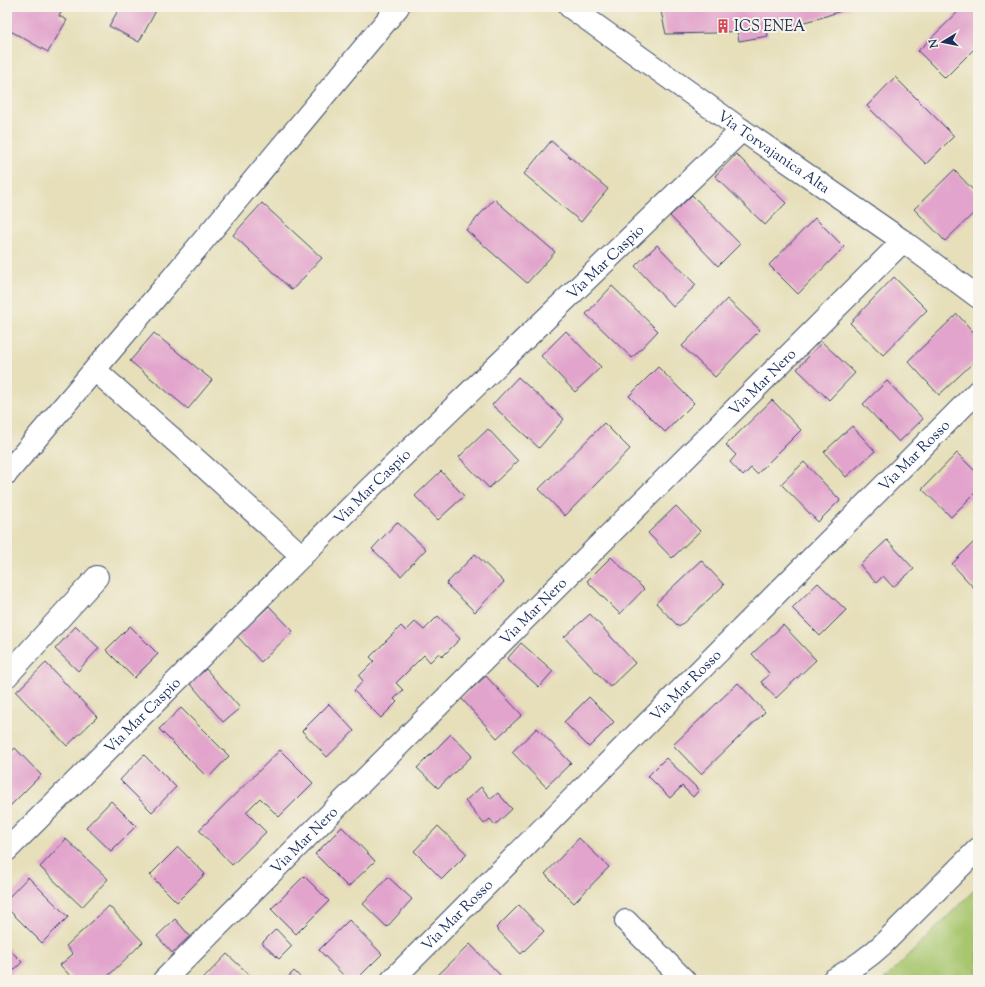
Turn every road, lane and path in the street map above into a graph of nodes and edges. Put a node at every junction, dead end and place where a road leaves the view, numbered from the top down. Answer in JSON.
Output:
{"nodes":[{"id":1,"x":398,"y":7,"type":"edge"},
{"id":2,"x":570,"y":7,"type":"edge"},
{"id":3,"x":742,"y":130,"type":"junction"},
{"id":4,"x":903,"y":241,"type":"junction"},
{"id":5,"x":978,"y":297,"type":"edge"},
{"id":6,"x":95,"y":370,"type":"junction"},
{"id":7,"x":978,"y":391,"type":"edge"},
{"id":8,"x":7,"y":473,"type":"edge"},
{"id":9,"x":302,"y":556,"type":"junction"},
{"id":10,"x":96,"y":577,"type":"dead end"},
{"id":11,"x":7,"y":676,"type":"edge"},
{"id":12,"x":978,"y":849,"type":"edge"},
{"id":13,"x":7,"y":850,"type":"edge"},
{"id":14,"x":626,"y":921,"type":"dead end"},
{"id":15,"x":164,"y":980,"type":"edge"},
{"id":16,"x":392,"y":980,"type":"edge"},
{"id":17,"x":684,"y":980,"type":"edge"},
{"id":18,"x":833,"y":980,"type":"edge"}],
"edges":[{"from":1,"to":6,"type":"street"},
{"from":2,"to":3,"type":"street","name":"Via Torvajanica Alta"},
{"from":3,"to":4,"type":"street","name":"Via Torvajanica Alta"},
{"from":3,"to":9,"type":"street","name":"Via Mar Caspio"},
{"from":4,"to":5,"type":"street","name":"Via Torvajanica Alta"},
{"from":4,"to":15,"type":"street","name":"Via Mar Nero"},
{"from":6,"to":8,"type":"street"},
{"from":6,"to":9,"type":"street"},
{"from":7,"to":16,"type":"street","name":"Via Mar Rosso"},
{"from":9,"to":13,"type":"street","name":"Via Mar Caspio"},
{"from":10,"to":11,"type":"street"},
{"from":12,"to":18,"type":"street"},
{"from":14,"to":17,"type":"street"}]}
